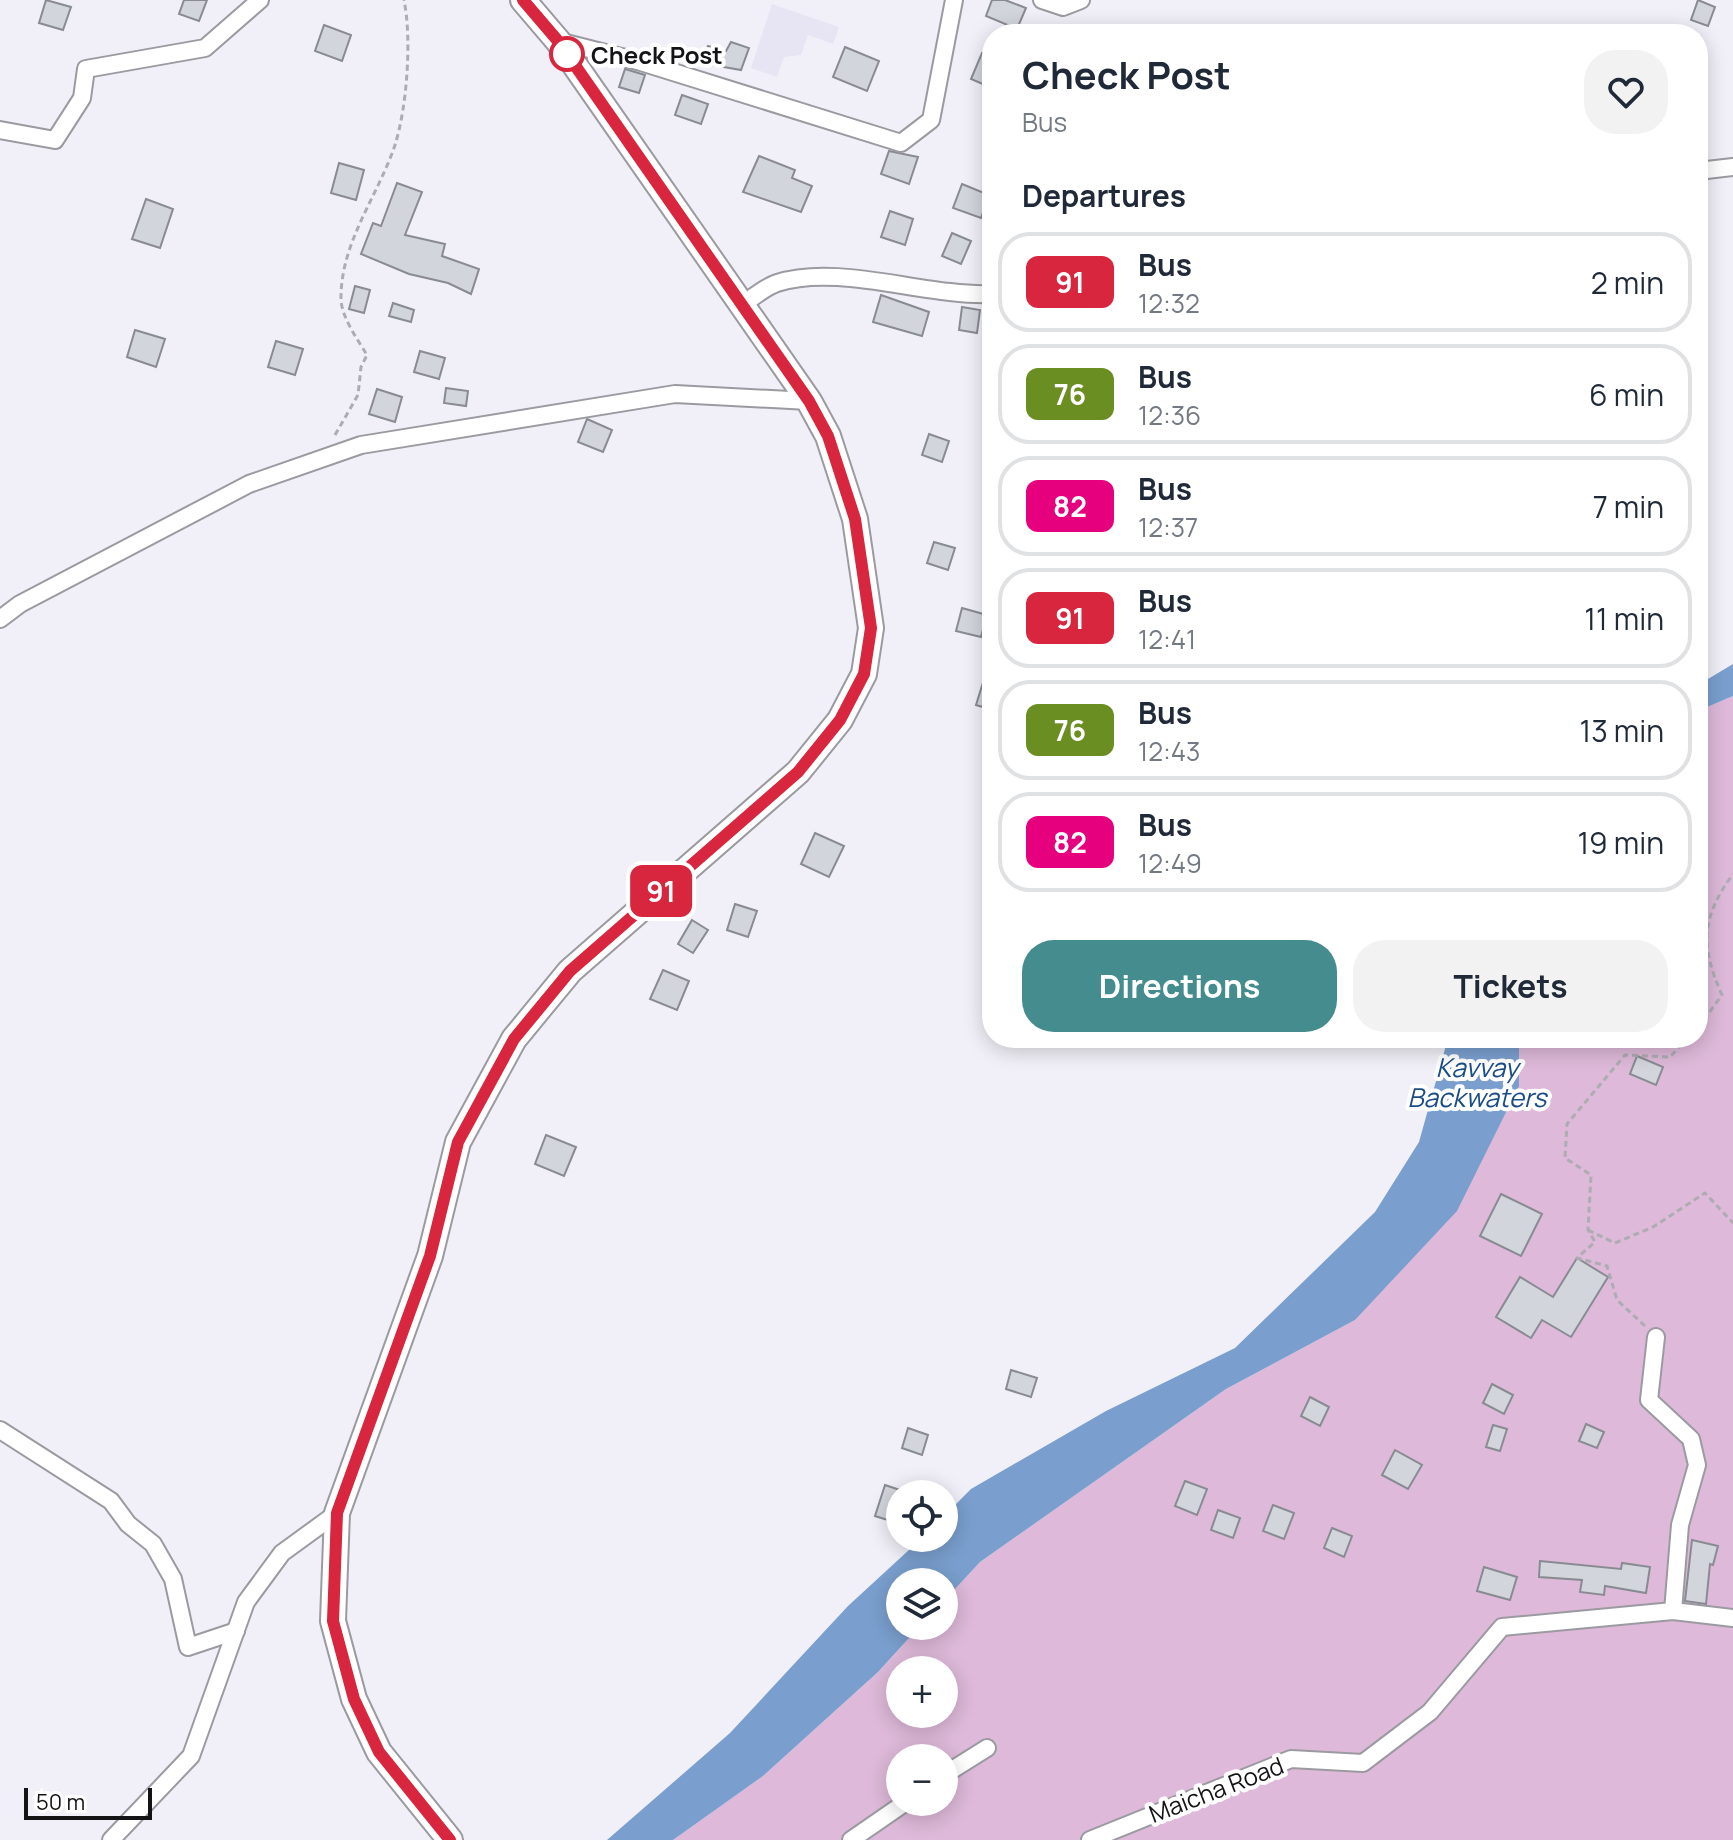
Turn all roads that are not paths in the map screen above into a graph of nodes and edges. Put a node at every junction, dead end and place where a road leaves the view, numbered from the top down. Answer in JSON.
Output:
{"nodes":[{"id":1,"x":260,"y":0,"type":"edge"},
{"id":2,"x":523,"y":0,"type":"edge"},
{"id":3,"x":954,"y":0,"type":"edge"},
{"id":4,"x":1042,"y":0,"type":"edge"},
{"id":5,"x":1081,"y":0,"type":"edge"},
{"id":6,"x":558,"y":41,"type":"junction"},
{"id":7,"x":0,"y":130,"type":"edge"},
{"id":8,"x":1733,"y":167,"type":"edge"},
{"id":9,"x":1708,"y":170,"type":"edge"},
{"id":10,"x":982,"y":294,"type":"edge"},
{"id":11,"x":741,"y":306,"type":"junction"},
{"id":12,"x":809,"y":401,"type":"junction"},
{"id":13,"x":23,"y":603,"type":"junction"},
{"id":14,"x":0,"y":619,"type":"edge"},
{"id":15,"x":0,"y":628,"type":"edge"},
{"id":16,"x":1656,"y":1337,"type":"road end"},
{"id":17,"x":0,"y":1430,"type":"edge"},
{"id":18,"x":337,"y":1513,"type":"junction"},
{"id":19,"x":1673,"y":1611,"type":"junction"},
{"id":20,"x":1733,"y":1618,"type":"edge"},
{"id":21,"x":236,"y":1631,"type":"junction"},
{"id":22,"x":987,"y":1748,"type":"dead end"},
{"id":23,"x":958,"y":1766,"type":"edge"},
{"id":24,"x":886,"y":1816,"type":"edge"},
{"id":25,"x":111,"y":1840,"type":"edge"},
{"id":26,"x":450,"y":1840,"type":"edge"},
{"id":27,"x":851,"y":1840,"type":"edge"},
{"id":28,"x":1090,"y":1840,"type":"edge"}],
"edges":[{"from":1,"to":7,"type":"street"},
{"from":2,"to":6,"type":"highway"},
{"from":3,"to":6,"type":"street"},
{"from":4,"to":5,"type":"street"},
{"from":6,"to":11,"type":"highway"},
{"from":8,"to":9,"type":"street"},
{"from":10,"to":11,"type":"street"},
{"from":11,"to":12,"type":"highway"},
{"from":12,"to":13,"type":"street"},
{"from":12,"to":18,"type":"highway"},
{"from":13,"to":14,"type":"street"},
{"from":13,"to":15,"type":"street"},
{"from":16,"to":19,"type":"street"},
{"from":17,"to":21,"type":"street"},
{"from":18,"to":21,"type":"street"},
{"from":18,"to":26,"type":"highway"},
{"from":19,"to":20,"type":"street","name":"Maicha Road"},
{"from":19,"to":28,"type":"street","name":"Maicha Road"},
{"from":21,"to":25,"type":"street"},
{"from":22,"to":23,"type":"street"},
{"from":24,"to":27,"type":"street"}]}
